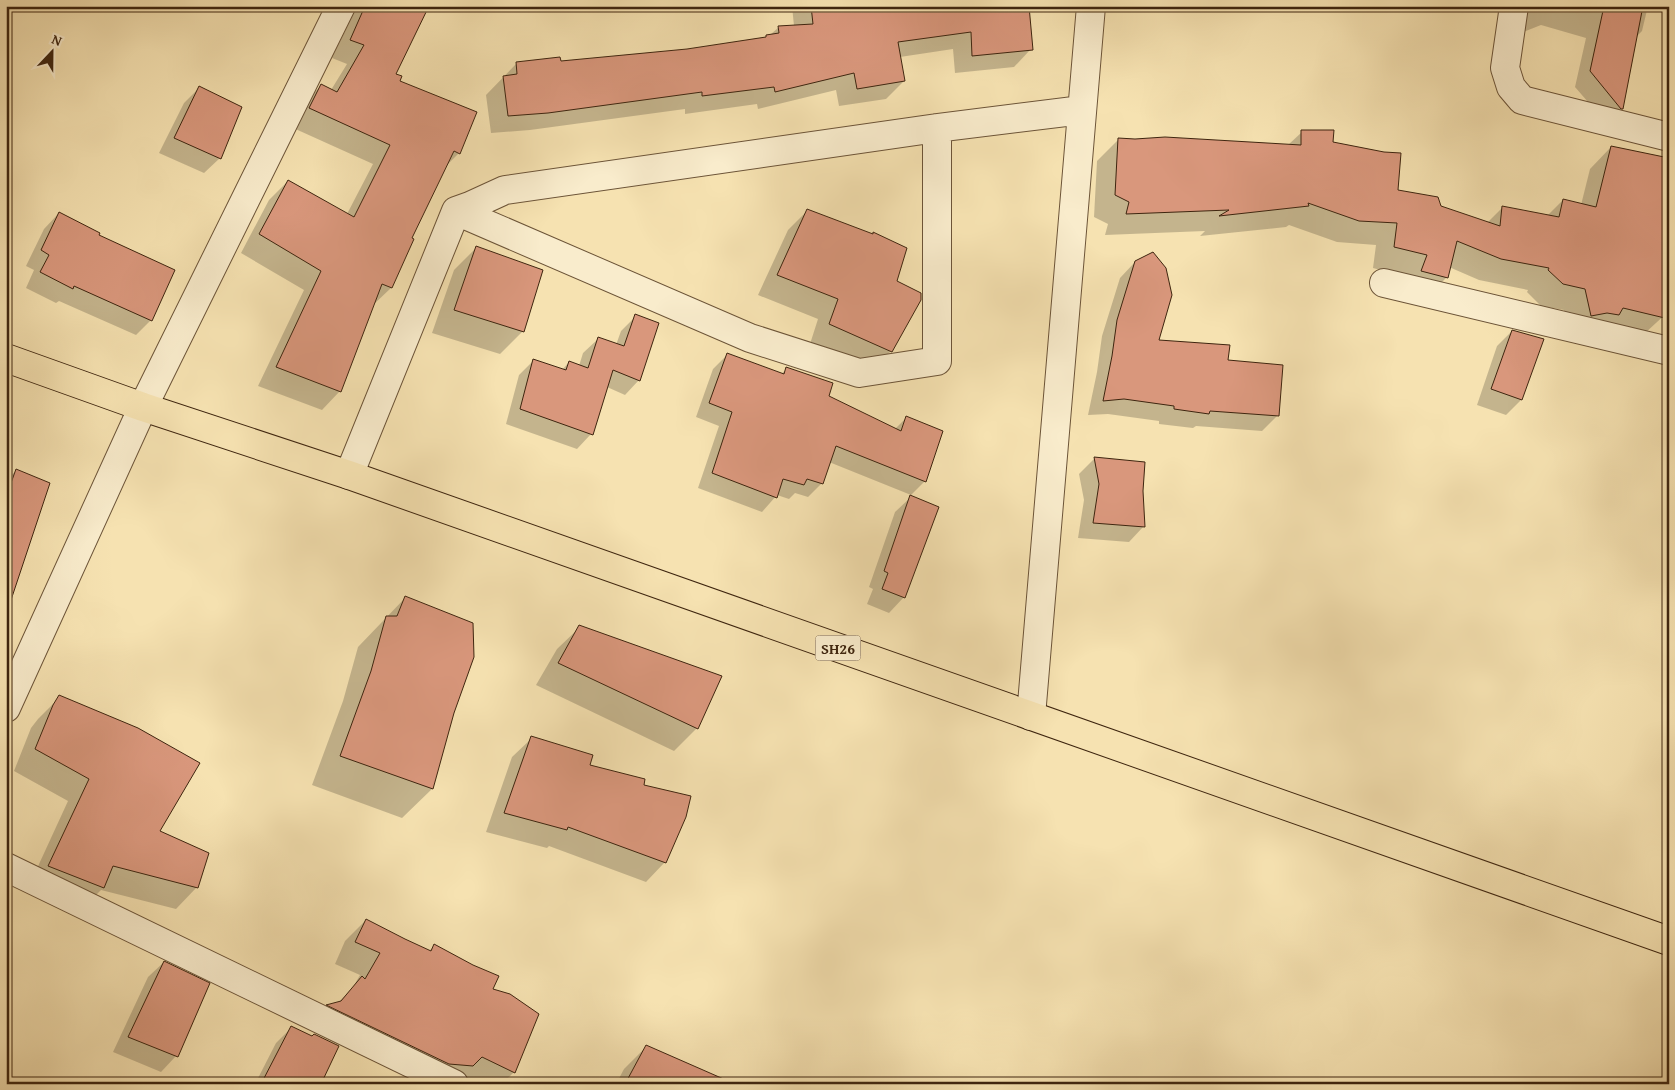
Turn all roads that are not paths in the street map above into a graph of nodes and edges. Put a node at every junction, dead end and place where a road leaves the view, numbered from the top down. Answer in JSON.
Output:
{"nodes":[{"id":1,"x":341,"y":6,"type":"edge"},
{"id":2,"x":1090,"y":6,"type":"edge"},
{"id":3,"x":1514,"y":6,"type":"edge"},
{"id":4,"x":1082,"y":110,"type":"junction"},
{"id":5,"x":937,"y":128,"type":"junction"},
{"id":6,"x":1669,"y":137,"type":"edge"},
{"id":7,"x":456,"y":211,"type":"junction"},
{"id":8,"x":1384,"y":283,"type":"dead end"},
{"id":9,"x":1669,"y":351,"type":"edge"},
{"id":10,"x":6,"y":358,"type":"edge"},
{"id":11,"x":143,"y":406,"type":"junction"},
{"id":12,"x":349,"y":475,"type":"junction"},
{"id":13,"x":6,"y":708,"type":"edge"},
{"id":14,"x":1031,"y":716,"type":"junction"},
{"id":15,"x":6,"y":867,"type":"edge"},
{"id":16,"x":1669,"y":941,"type":"edge"},
{"id":17,"x":454,"y":1084,"type":"edge"}],
"edges":[{"from":1,"to":11,"type":"street"},
{"from":2,"to":4,"type":"street"},
{"from":3,"to":6,"type":"street"},
{"from":4,"to":5,"type":"street"},
{"from":4,"to":14,"type":"street"},
{"from":5,"to":7,"type":"street"},
{"from":5,"to":7,"type":"street"},
{"from":7,"to":12,"type":"street"},
{"from":8,"to":9,"type":"street"},
{"from":10,"to":11,"type":"main road","number":"SH26"},
{"from":11,"to":12,"type":"main road","number":"SH26"},
{"from":11,"to":13,"type":"street"},
{"from":12,"to":14,"type":"main road","number":"SH26"},
{"from":14,"to":16,"type":"main road","number":"SH26"},
{"from":15,"to":17,"type":"street"}]}
